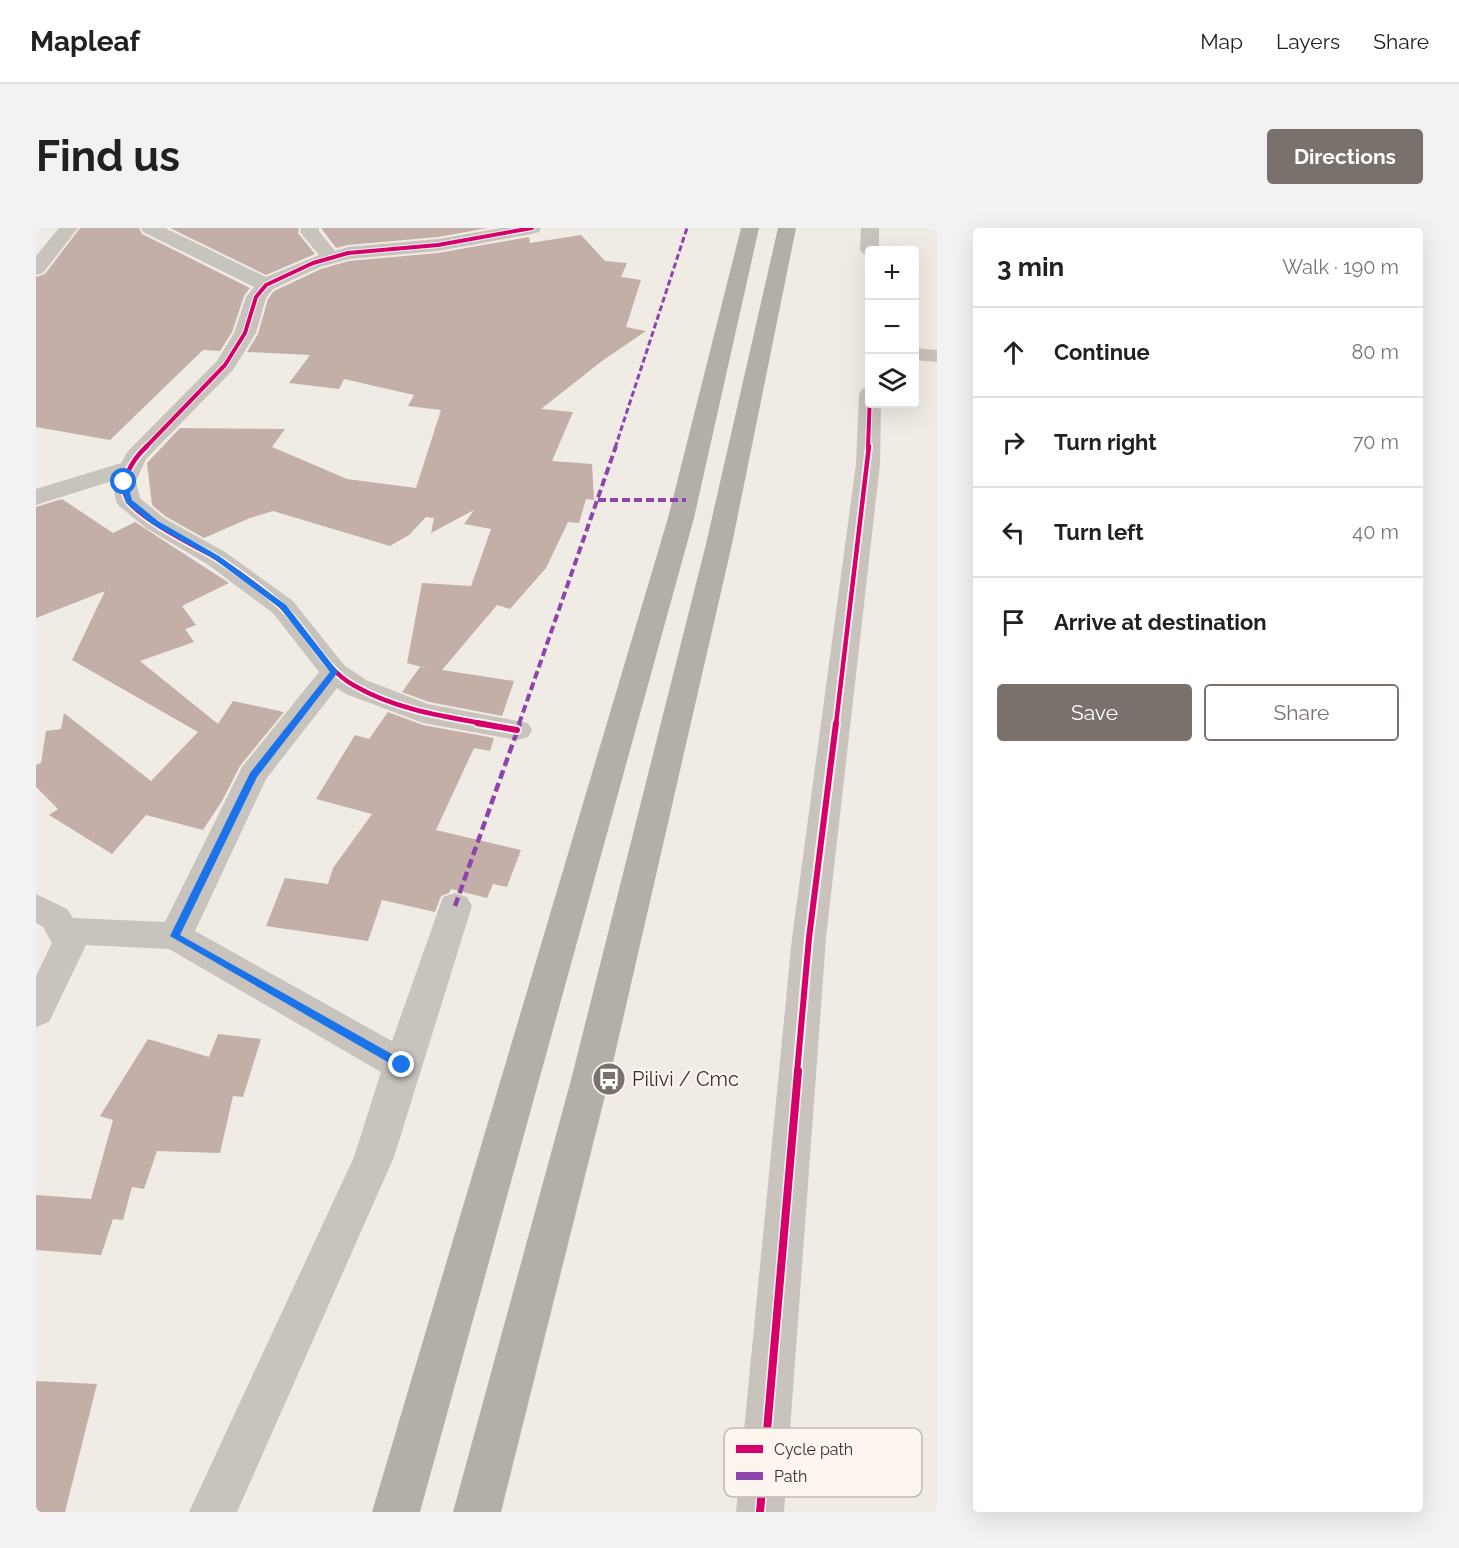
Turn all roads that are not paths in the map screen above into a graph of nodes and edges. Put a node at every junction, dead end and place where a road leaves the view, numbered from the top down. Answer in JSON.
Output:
{"nodes":[{"id":1,"x":69,"y":228,"type":"edge"},
{"id":2,"x":150,"y":228,"type":"edge"},
{"id":3,"x":310,"y":228,"type":"edge"},
{"id":4,"x":532,"y":228,"type":"edge"},
{"id":5,"x":750,"y":228,"type":"edge"},
{"id":6,"x":787,"y":228,"type":"edge"},
{"id":7,"x":870,"y":228,"type":"edge"},
{"id":8,"x":490,"y":231,"type":"edge"},
{"id":9,"x":870,"y":246,"type":"edge"},
{"id":10,"x":331,"y":258,"type":"junction"},
{"id":11,"x":36,"y":269,"type":"edge"},
{"id":12,"x":266,"y":285,"type":"junction"},
{"id":13,"x":919,"y":354,"type":"edge"},
{"id":14,"x":937,"y":356,"type":"edge"},
{"id":15,"x":870,"y":408,"type":"edge"},
{"id":16,"x":129,"y":468,"type":"junction"},
{"id":17,"x":37,"y":497,"type":"edge"},
{"id":18,"x":334,"y":672,"type":"junction"},
{"id":19,"x":517,"y":730,"type":"dead end"},
{"id":20,"x":455,"y":906,"type":"dead end"},
{"id":21,"x":36,"y":907,"type":"edge"},
{"id":22,"x":62,"y":931,"type":"junction"},
{"id":23,"x":175,"y":936,"type":"junction"},
{"id":24,"x":36,"y":1012,"type":"edge"},
{"id":25,"x":402,"y":1065,"type":"junction"},
{"id":26,"x":767,"y":1428,"type":"edge"},
{"id":27,"x":761,"y":1497,"type":"edge"},
{"id":28,"x":213,"y":1512,"type":"edge"},
{"id":29,"x":396,"y":1512,"type":"edge"},
{"id":30,"x":477,"y":1512,"type":"edge"},
{"id":31,"x":760,"y":1512,"type":"edge"}],
"edges":[{"from":1,"to":11,"type":"street"},
{"from":2,"to":12,"type":"street"},
{"from":3,"to":10,"type":"street"},
{"from":4,"to":8,"type":"street"},
{"from":5,"to":29,"type":"highway"},
{"from":6,"to":30,"type":"highway"},
{"from":7,"to":9,"type":"street"},
{"from":8,"to":10,"type":"street"},
{"from":10,"to":12,"type":"street"},
{"from":12,"to":16,"type":"street"},
{"from":13,"to":14,"type":"street"},
{"from":15,"to":26,"type":"street"},
{"from":16,"to":17,"type":"street"},
{"from":16,"to":18,"type":"street"},
{"from":18,"to":19,"type":"street"},
{"from":18,"to":23,"type":"street"},
{"from":20,"to":25,"type":"street"},
{"from":21,"to":22,"type":"street"},
{"from":22,"to":23,"type":"street"},
{"from":22,"to":24,"type":"street"},
{"from":23,"to":25,"type":"street"},
{"from":25,"to":28,"type":"street"},
{"from":27,"to":31,"type":"street"}]}
